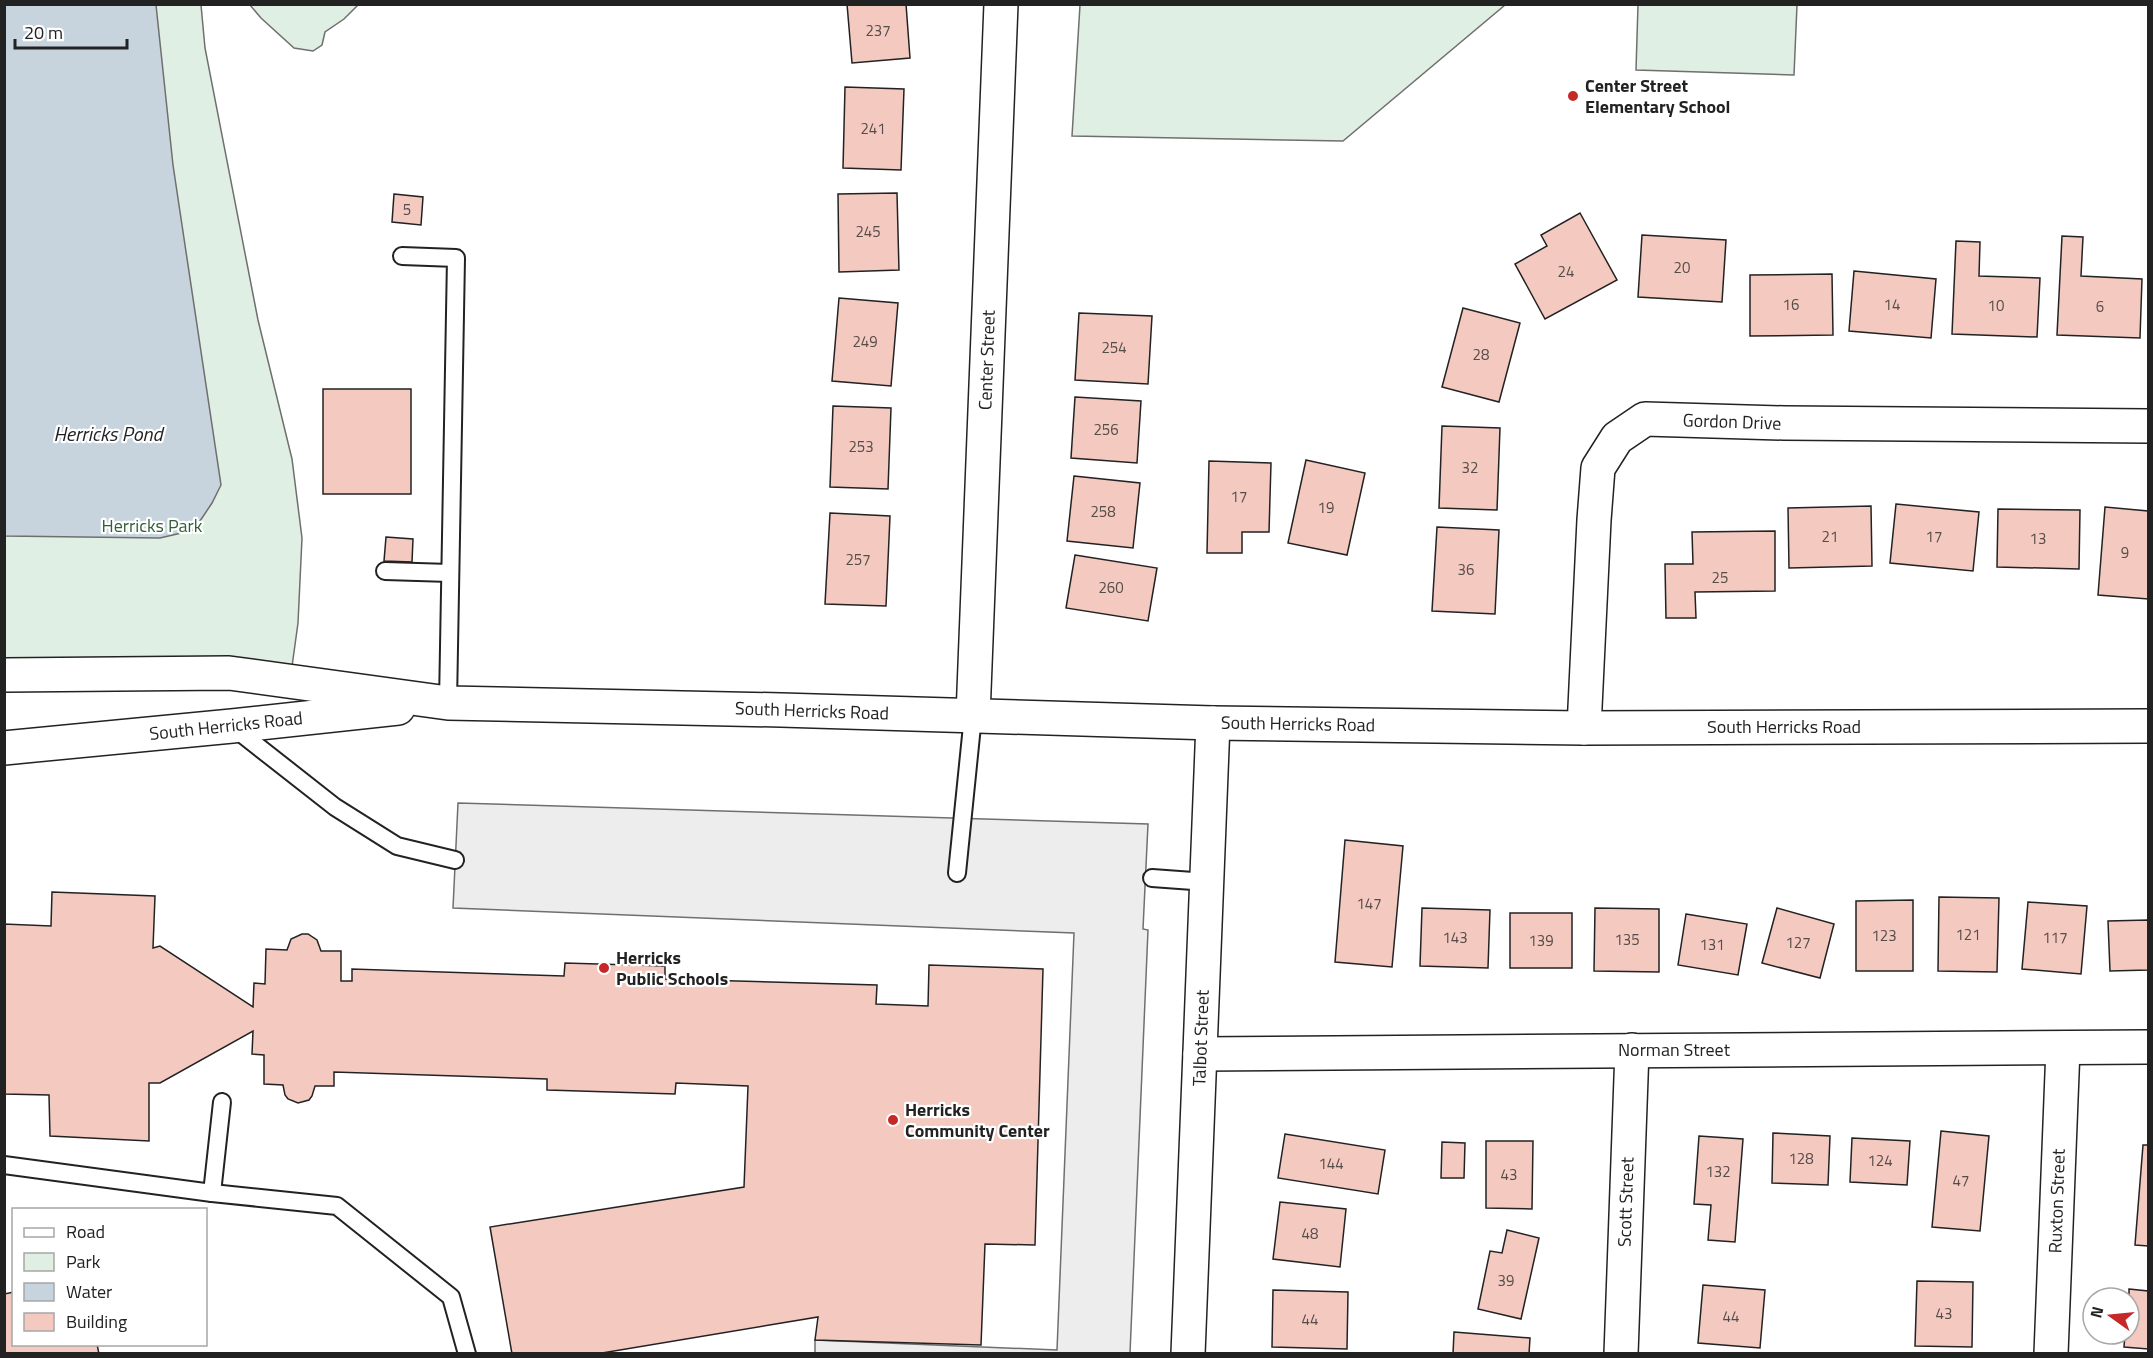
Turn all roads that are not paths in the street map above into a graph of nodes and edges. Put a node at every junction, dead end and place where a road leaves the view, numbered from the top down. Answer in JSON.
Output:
{"nodes":[{"id":1,"x":1001,"y":4,"type":"edge"},
{"id":2,"x":402,"y":256,"type":"dead end"},
{"id":3,"x":2148,"y":426,"type":"edge"},
{"id":4,"x":385,"y":571,"type":"dead end"},
{"id":5,"x":450,"y":573,"type":"junction"},
{"id":6,"x":4,"y":675,"type":"edge"},
{"id":7,"x":448,"y":703,"type":"junction"},
{"id":8,"x":973,"y":716,"type":"junction"},
{"id":9,"x":1213,"y":723,"type":"junction"},
{"id":10,"x":232,"y":726,"type":"junction"},
{"id":11,"x":2148,"y":726,"type":"edge"},
{"id":12,"x":1584,"y":728,"type":"junction"},
{"id":13,"x":4,"y":748,"type":"edge"},
{"id":14,"x":455,"y":860,"type":"dead end"},
{"id":15,"x":957,"y":873,"type":"dead end"},
{"id":16,"x":1152,"y":878,"type":"dead end"},
{"id":17,"x":1207,"y":882,"type":"junction"},
{"id":18,"x":2148,"y":1047,"type":"edge"},
{"id":19,"x":2063,"y":1048,"type":"junction"},
{"id":20,"x":1632,"y":1050,"type":"junction"},
{"id":21,"x":1200,"y":1054,"type":"junction"},
{"id":22,"x":222,"y":1102,"type":"dead end"},
{"id":23,"x":4,"y":1165,"type":"edge"},
{"id":24,"x":213,"y":1193,"type":"junction"},
{"id":25,"x":467,"y":1353,"type":"edge"},
{"id":26,"x":1188,"y":1353,"type":"edge"},
{"id":27,"x":1621,"y":1353,"type":"edge"},
{"id":28,"x":2051,"y":1353,"type":"edge"}],
"edges":[{"from":1,"to":8,"type":"street","name":"Center Street"},
{"from":2,"to":5,"type":"lane"},
{"from":3,"to":12,"type":"street","name":"Gordon Drive"},
{"from":4,"to":5,"type":"lane"},
{"from":5,"to":7,"type":"lane"},
{"from":6,"to":7,"type":"street","name":"South Herricks Road"},
{"from":7,"to":8,"type":"street","name":"South Herricks Road"},
{"from":7,"to":10,"type":"street","name":"South Herricks Road"},
{"from":8,"to":9,"type":"street","name":"South Herricks Road"},
{"from":8,"to":15,"type":"lane"},
{"from":9,"to":12,"type":"street","name":"South Herricks Road"},
{"from":9,"to":17,"type":"street","name":"Talbot Street"},
{"from":10,"to":13,"type":"street","name":"South Herricks Road"},
{"from":10,"to":14,"type":"lane"},
{"from":11,"to":12,"type":"street","name":"South Herricks Road"},
{"from":16,"to":17,"type":"lane"},
{"from":17,"to":21,"type":"street","name":"Talbot Street"},
{"from":18,"to":19,"type":"street","name":"Norman Street"},
{"from":19,"to":20,"type":"street","name":"Norman Street"},
{"from":19,"to":28,"type":"street","name":"Ruxton Street"},
{"from":20,"to":21,"type":"street","name":"Norman Street"},
{"from":20,"to":27,"type":"street","name":"Scott Street"},
{"from":21,"to":26,"type":"street","name":"Talbot Street"},
{"from":22,"to":24,"type":"lane"},
{"from":23,"to":24,"type":"lane"},
{"from":24,"to":25,"type":"lane"}]}
